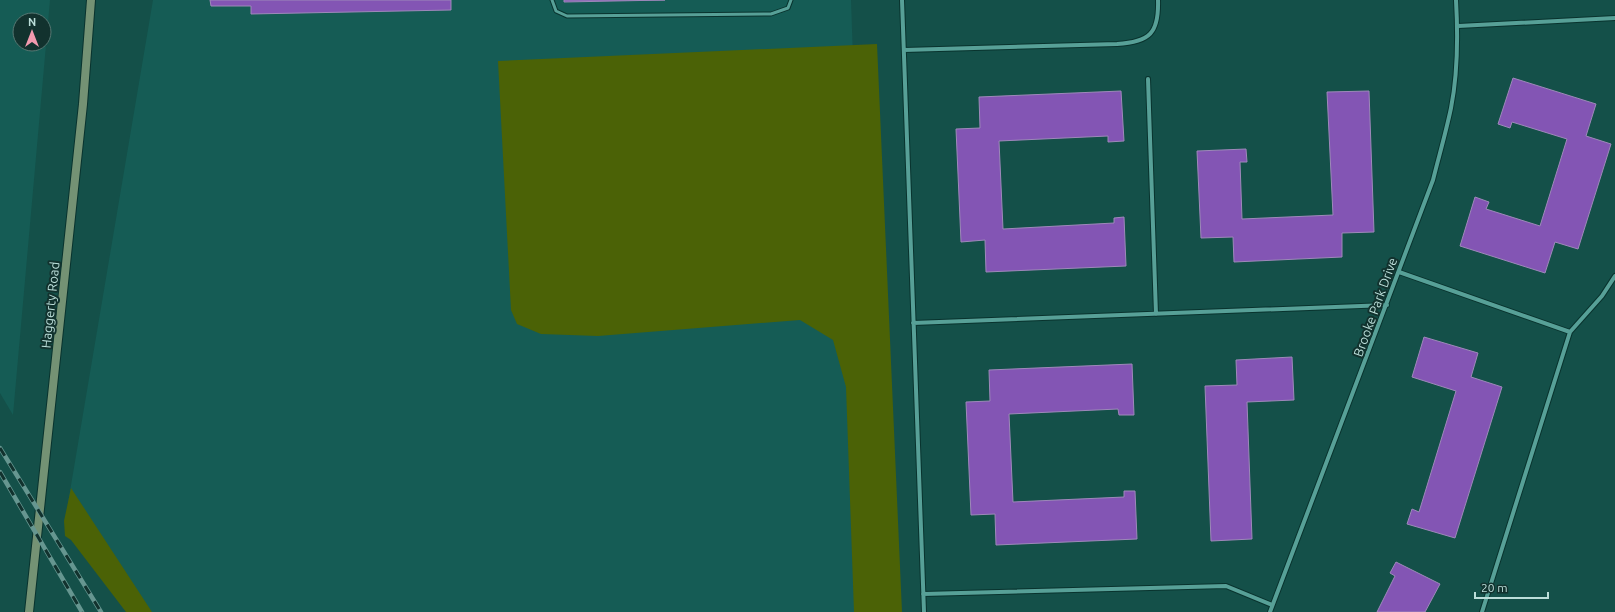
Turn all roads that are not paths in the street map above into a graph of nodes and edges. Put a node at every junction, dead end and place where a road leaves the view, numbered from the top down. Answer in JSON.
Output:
{"nodes":[{"id":1,"x":91,"y":0,"type":"edge"},
{"id":2,"x":552,"y":0,"type":"edge"},
{"id":3,"x":791,"y":0,"type":"edge"},
{"id":4,"x":902,"y":0,"type":"edge"},
{"id":5,"x":1158,"y":0,"type":"edge"},
{"id":6,"x":1456,"y":0,"type":"edge"},
{"id":7,"x":1615,"y":18,"type":"edge"},
{"id":8,"x":1458,"y":26,"type":"junction"},
{"id":9,"x":904,"y":50,"type":"junction"},
{"id":10,"x":1148,"y":79,"type":"dead end"},
{"id":11,"x":1399,"y":272,"type":"junction"},
{"id":12,"x":1615,"y":276,"type":"edge"},
{"id":13,"x":1387,"y":305,"type":"junction"},
{"id":14,"x":1156,"y":314,"type":"junction"},
{"id":15,"x":913,"y":323,"type":"junction"},
{"id":16,"x":1570,"y":332,"type":"junction"},
{"id":17,"x":923,"y":594,"type":"junction"},
{"id":18,"x":1272,"y":605,"type":"junction"},
{"id":19,"x":29,"y":612,"type":"edge"},
{"id":20,"x":924,"y":612,"type":"edge"},
{"id":21,"x":1270,"y":612,"type":"edge"},
{"id":22,"x":1482,"y":612,"type":"edge"}],
"edges":[{"from":1,"to":19,"type":"main road","name":"Haggerty Road"},
{"from":2,"to":3,"type":"lane"},
{"from":4,"to":9,"type":"street"},
{"from":5,"to":9,"type":"street"},
{"from":6,"to":8,"type":"street","name":"Brooke Park Drive"},
{"from":7,"to":8,"type":"street"},
{"from":8,"to":11,"type":"street","name":"Brooke Park Drive"},
{"from":9,"to":15,"type":"street"},
{"from":10,"to":14,"type":"street"},
{"from":11,"to":13,"type":"street","name":"Brooke Park Drive"},
{"from":11,"to":16,"type":"street"},
{"from":12,"to":16,"type":"street"},
{"from":13,"to":14,"type":"street"},
{"from":13,"to":18,"type":"street","name":"Brooke Park Drive"},
{"from":14,"to":15,"type":"street"},
{"from":15,"to":17,"type":"street"},
{"from":16,"to":22,"type":"street"},
{"from":17,"to":18,"type":"street"},
{"from":17,"to":20,"type":"street"},
{"from":18,"to":21,"type":"street","name":"Brooke Park Drive"}]}
